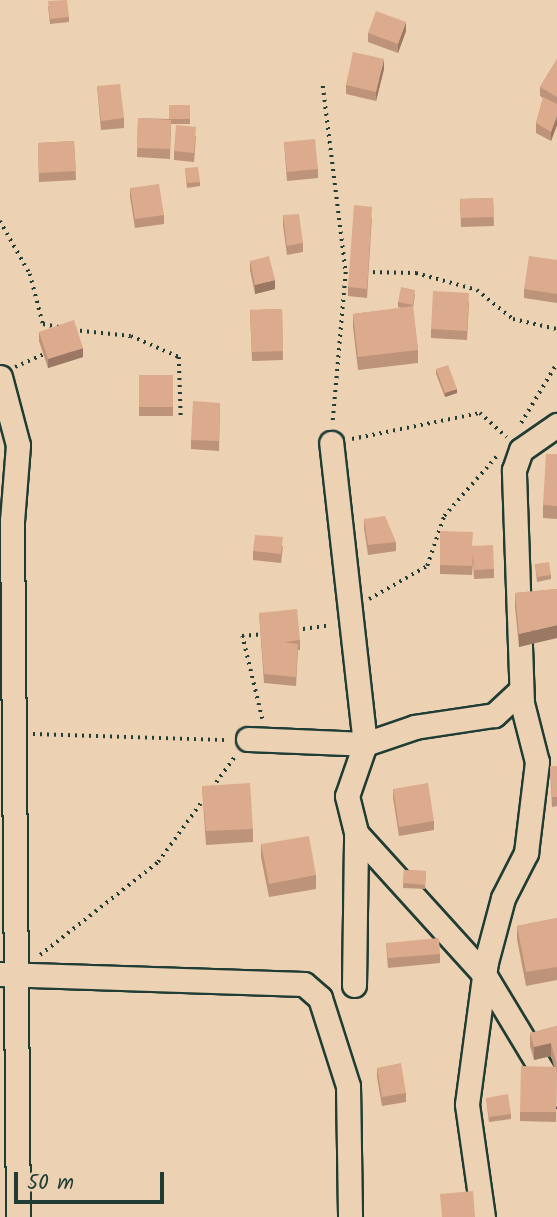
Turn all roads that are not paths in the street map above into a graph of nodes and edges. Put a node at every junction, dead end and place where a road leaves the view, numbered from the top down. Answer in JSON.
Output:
{"nodes":[{"id":1,"x":0,"y":375,"type":"edge"},
{"id":2,"x":557,"y":425,"type":"edge"},
{"id":3,"x":331,"y":443,"type":"road end"},
{"id":4,"x":521,"y":690,"type":"junction"},
{"id":5,"x":255,"y":737,"type":"road end"},
{"id":6,"x":365,"y":744,"type":"junction"},
{"id":7,"x":356,"y":833,"type":"junction"},
{"id":8,"x":8,"y":974,"type":"edge"},
{"id":9,"x":484,"y":974,"type":"junction"},
{"id":10,"x":354,"y":985,"type":"dead end"},
{"id":11,"x":557,"y":1095,"type":"edge"},
{"id":12,"x":18,"y":1217,"type":"edge"},
{"id":13,"x":351,"y":1217,"type":"edge"},
{"id":14,"x":483,"y":1217,"type":"edge"}],
"edges":[{"from":1,"to":8,"type":"street"},
{"from":2,"to":4,"type":"street"},
{"from":3,"to":6,"type":"street"},
{"from":4,"to":6,"type":"street"},
{"from":4,"to":9,"type":"street"},
{"from":5,"to":6,"type":"street"},
{"from":6,"to":7,"type":"street"},
{"from":7,"to":9,"type":"street"},
{"from":7,"to":10,"type":"street"},
{"from":8,"to":12,"type":"street"},
{"from":8,"to":13,"type":"street"},
{"from":9,"to":11,"type":"street"},
{"from":9,"to":14,"type":"street"}]}
